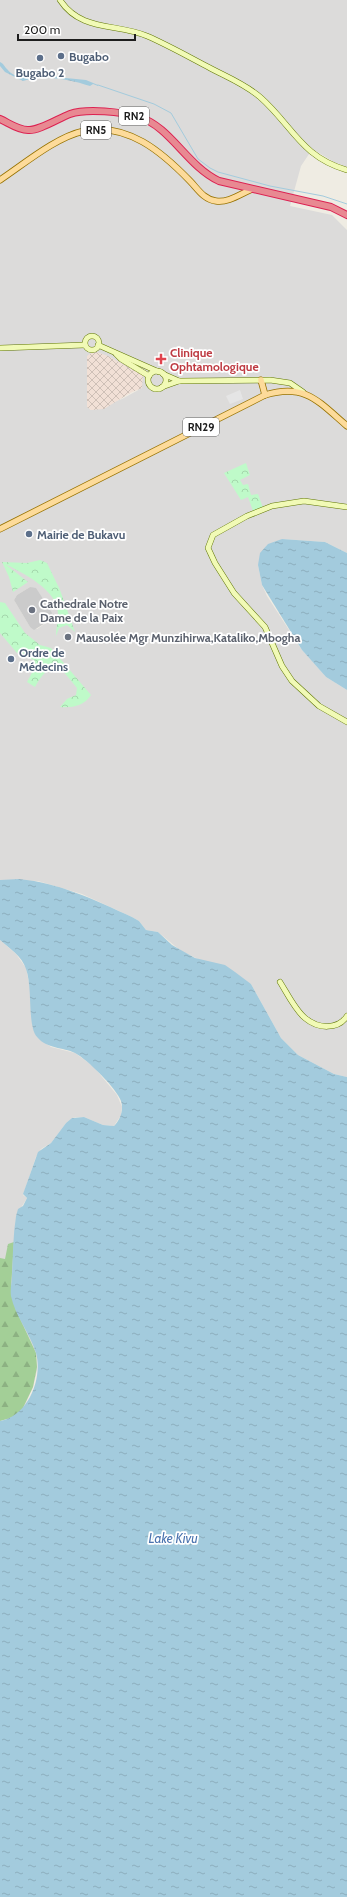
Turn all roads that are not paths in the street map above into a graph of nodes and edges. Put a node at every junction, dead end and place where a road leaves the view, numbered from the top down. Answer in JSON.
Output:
{"nodes":[{"id":1,"x":60,"y":0,"type":"edge"},
{"id":2,"x":0,"y":119,"type":"edge"},
{"id":3,"x":347,"y":170,"type":"edge"},
{"id":4,"x":0,"y":180,"type":"edge"},
{"id":5,"x":250,"y":190,"type":"junction"},
{"id":6,"x":347,"y":214,"type":"edge"},
{"id":7,"x":85,"y":345,"type":"junction"},
{"id":8,"x":98,"y":345,"type":"junction"},
{"id":9,"x":0,"y":348,"type":"edge"},
{"id":10,"x":116,"y":354,"type":"junction"},
{"id":11,"x":161,"y":373,"type":"junction"},
{"id":12,"x":150,"y":376,"type":"junction"},
{"id":13,"x":261,"y":380,"type":"junction"},
{"id":14,"x":179,"y":381,"type":"junction"},
{"id":15,"x":162,"y":387,"type":"junction"},
{"id":16,"x":303,"y":392,"type":"junction"},
{"id":17,"x":264,"y":395,"type":"junction"},
{"id":18,"x":347,"y":426,"type":"edge"},
{"id":19,"x":347,"y":507,"type":"edge"},
{"id":20,"x":0,"y":529,"type":"edge"},
{"id":21,"x":347,"y":722,"type":"edge"},
{"id":22,"x":280,"y":982,"type":"dead end"},
{"id":23,"x":347,"y":1016,"type":"edge"}],
"edges":[{"from":1,"to":3,"type":"street"},
{"from":2,"to":5,"type":"highway","number":"RN2"},
{"from":4,"to":5,"type":"main road","number":"RN5"},
{"from":5,"to":6,"type":"highway","number":"RN2"},
{"from":7,"to":8,"type":"street"},
{"from":7,"to":8,"type":"street"},
{"from":7,"to":9,"type":"street"},
{"from":8,"to":10,"type":"street"},
{"from":10,"to":11,"type":"street"},
{"from":10,"to":12,"type":"street"},
{"from":11,"to":12,"type":"street"},
{"from":11,"to":14,"type":"street"},
{"from":11,"to":15,"type":"street"},
{"from":12,"to":15,"type":"street"},
{"from":13,"to":14,"type":"street"},
{"from":13,"to":16,"type":"street"},
{"from":13,"to":17,"type":"main road"},
{"from":14,"to":15,"type":"street"},
{"from":16,"to":17,"type":"main road","number":"RN29"},
{"from":16,"to":18,"type":"main road"},
{"from":17,"to":20,"type":"main road","number":"RN29"},
{"from":19,"to":21,"type":"street"},
{"from":22,"to":23,"type":"street"}]}
